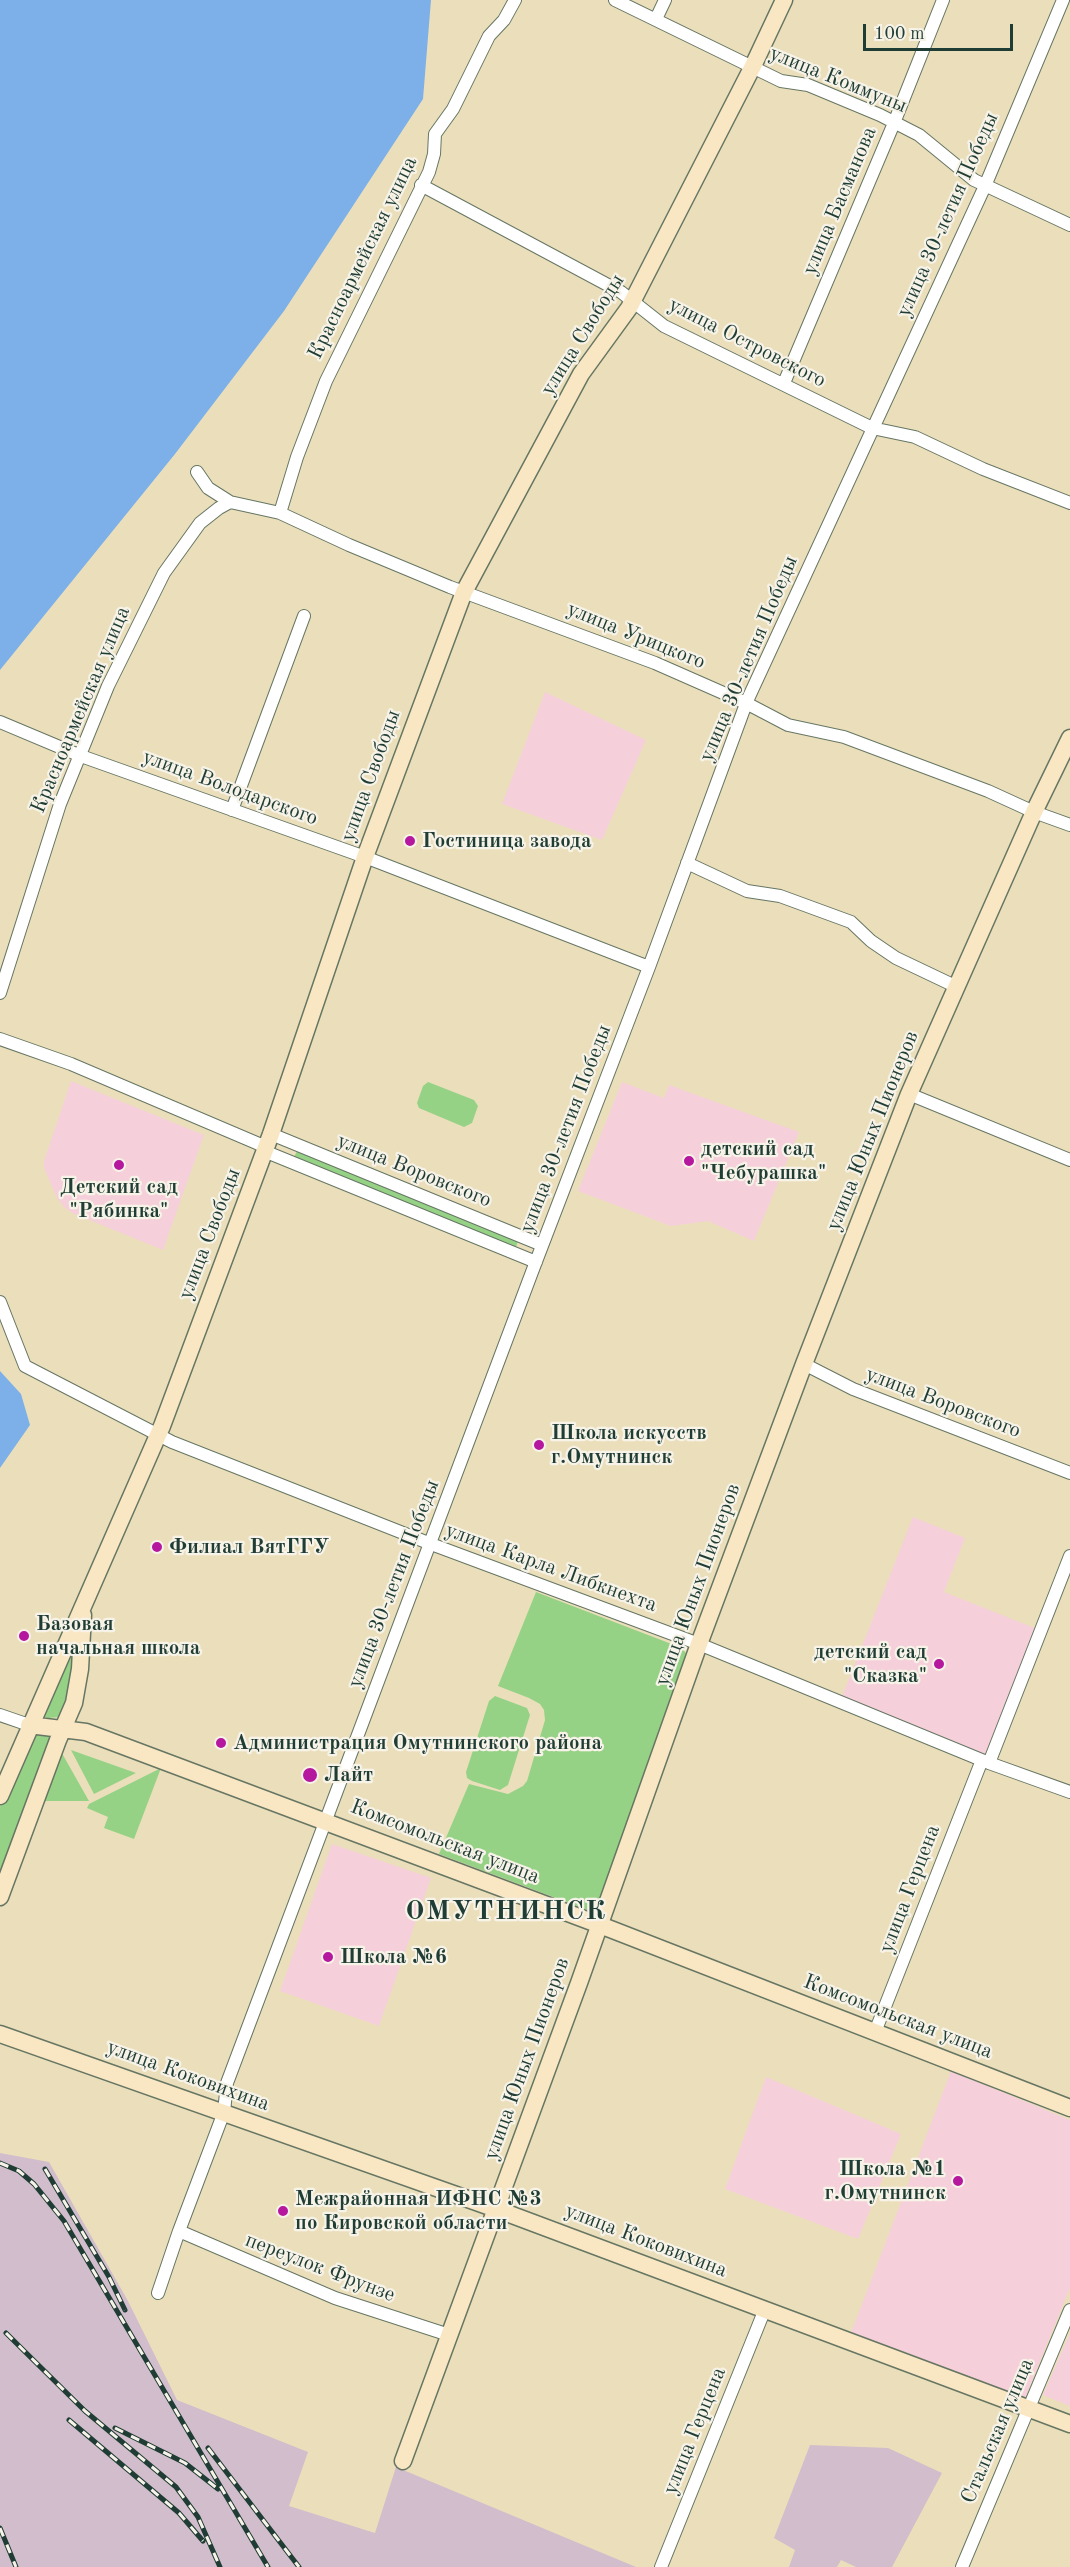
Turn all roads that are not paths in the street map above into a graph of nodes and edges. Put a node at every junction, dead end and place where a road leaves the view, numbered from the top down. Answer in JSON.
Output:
{"nodes":[{"id":1,"x":515,"y":0,"type":"edge"},
{"id":2,"x":615,"y":0,"type":"edge"},
{"id":3,"x":664,"y":0,"type":"edge"},
{"id":4,"x":784,"y":0,"type":"edge"},
{"id":5,"x":943,"y":0,"type":"edge"},
{"id":6,"x":1063,"y":0,"type":"edge"},
{"id":7,"x":656,"y":19,"type":"junction"},
{"id":8,"x":753,"y":66,"type":"junction"},
{"id":9,"x":894,"y":123,"type":"junction"},
{"id":10,"x":422,"y":185,"type":"junction"},
{"id":11,"x":985,"y":186,"type":"junction"},
{"id":12,"x":1070,"y":225,"type":"edge"},
{"id":13,"x":633,"y":301,"type":"junction"},
{"id":14,"x":784,"y":384,"type":"junction"},
{"id":15,"x":872,"y":428,"type":"junction"},
{"id":16,"x":197,"y":471,"type":"dead end"},
{"id":17,"x":230,"y":502,"type":"junction"},
{"id":18,"x":1070,"y":503,"type":"edge"},
{"id":19,"x":280,"y":513,"type":"junction"},
{"id":20,"x":464,"y":592,"type":"junction"},
{"id":21,"x":304,"y":616,"type":"dead end"},
{"id":22,"x":746,"y":703,"type":"junction"},
{"id":23,"x":0,"y":722,"type":"edge"},
{"id":24,"x":1070,"y":738,"type":"edge"},
{"id":25,"x":81,"y":756,"type":"junction"},
{"id":26,"x":232,"y":810,"type":"junction"},
{"id":27,"x":1034,"y":812,"type":"junction"},
{"id":28,"x":1070,"y":825,"type":"edge"},
{"id":29,"x":365,"y":857,"type":"junction"},
{"id":30,"x":687,"y":863,"type":"junction"},
{"id":31,"x":649,"y":967,"type":"junction"},
{"id":32,"x":957,"y":987,"type":"junction"},
{"id":33,"x":0,"y":993,"type":"edge"},
{"id":34,"x":0,"y":1039,"type":"edge"},
{"id":35,"x":909,"y":1094,"type":"junction"},
{"id":36,"x":267,"y":1144,"type":"junction"},
{"id":37,"x":1070,"y":1160,"type":"edge"},
{"id":38,"x":542,"y":1245,"type":"junction"},
{"id":39,"x":536,"y":1262,"type":"junction"},
{"id":40,"x":0,"y":1302,"type":"edge"},
{"id":41,"x":804,"y":1364,"type":"junction"},
{"id":42,"x":158,"y":1435,"type":"junction"},
{"id":43,"x":1070,"y":1473,"type":"edge"},
{"id":44,"x":431,"y":1544,"type":"junction"},
{"id":45,"x":1070,"y":1556,"type":"edge"},
{"id":46,"x":83,"y":1605,"type":"junction"},
{"id":47,"x":699,"y":1644,"type":"junction"},
{"id":48,"x":0,"y":1715,"type":"edge"},
{"id":49,"x":29,"y":1725,"type":"junction"},
{"id":50,"x":63,"y":1729,"type":"junction"},
{"id":51,"x":986,"y":1761,"type":"junction"},
{"id":52,"x":1070,"y":1792,"type":"edge"},
{"id":53,"x":0,"y":1796,"type":"edge"},
{"id":54,"x":325,"y":1821,"type":"junction"},
{"id":55,"x":0,"y":1897,"type":"edge"},
{"id":56,"x":600,"y":1925,"type":"junction"},
{"id":57,"x":875,"y":2032,"type":"junction"},
{"id":58,"x":0,"y":2034,"type":"edge"},
{"id":59,"x":1070,"y":2108,"type":"edge"},
{"id":60,"x":224,"y":2112,"type":"junction"},
{"id":61,"x":496,"y":2209,"type":"junction"},
{"id":62,"x":178,"y":2231,"type":"junction"},
{"id":63,"x":158,"y":2293,"type":"dead end"},
{"id":64,"x":765,"y":2309,"type":"junction"},
{"id":65,"x":1070,"y":2310,"type":"edge"},
{"id":66,"x":449,"y":2336,"type":"junction"},
{"id":67,"x":1028,"y":2408,"type":"junction"},
{"id":68,"x":1070,"y":2424,"type":"edge"},
{"id":69,"x":403,"y":2461,"type":"dead end"},
{"id":70,"x":661,"y":2567,"type":"edge"},
{"id":71,"x":962,"y":2567,"type":"edge"}],
"edges":[{"from":1,"to":10,"type":"street","name":"Красноармейская улица"},
{"from":2,"to":7,"type":"street","name":"улица Коммуны"},
{"from":3,"to":7,"type":"street"},
{"from":4,"to":8,"type":"street","name":"улица Свободы"},
{"from":5,"to":9,"type":"street","name":"улица Басманова"},
{"from":6,"to":11,"type":"street","name":"улица 30-летия Победы"},
{"from":7,"to":8,"type":"street","name":"улица Коммуны"},
{"from":8,"to":9,"type":"street","name":"улица Коммуны"},
{"from":8,"to":13,"type":"street","name":"улица Свободы"},
{"from":9,"to":11,"type":"street","name":"улица Коммуны"},
{"from":9,"to":14,"type":"street","name":"улица Басманова"},
{"from":10,"to":13,"type":"street","name":"улица Островского"},
{"from":10,"to":19,"type":"street","name":"Красноармейская улица"},
{"from":11,"to":12,"type":"street","name":"улица Коммуны"},
{"from":11,"to":15,"type":"street","name":"улица 30-летия Победы"},
{"from":13,"to":14,"type":"street","name":"улица Островского"},
{"from":13,"to":20,"type":"street","name":"улица Свободы"},
{"from":14,"to":15,"type":"street","name":"улица Островского"},
{"from":15,"to":18,"type":"street","name":"улица Островского"},
{"from":15,"to":22,"type":"street","name":"улица 30-летия Победы"},
{"from":16,"to":17,"type":"street","name":"улица Урицкого"},
{"from":17,"to":19,"type":"street","name":"улица Урицкого"},
{"from":17,"to":25,"type":"street","name":"Красноармейская улица"},
{"from":19,"to":20,"type":"street","name":"улица Урицкого"},
{"from":20,"to":22,"type":"street","name":"улица Урицкого"},
{"from":20,"to":29,"type":"street","name":"улица Свободы"},
{"from":21,"to":26,"type":"street"},
{"from":22,"to":27,"type":"street","name":"улица Урицкого"},
{"from":22,"to":30,"type":"street","name":"улица 30-летия Победы"},
{"from":23,"to":25,"type":"street","name":"улица Володарского"},
{"from":24,"to":27,"type":"street","name":"улица Юных Пионеров"},
{"from":25,"to":26,"type":"street","name":"улица Володарского"},
{"from":25,"to":33,"type":"street","name":"Красноармейская улица"},
{"from":26,"to":29,"type":"street","name":"улица Володарского"},
{"from":27,"to":28,"type":"street","name":"улица Урицкого"},
{"from":27,"to":32,"type":"street","name":"улица Юных Пионеров"},
{"from":29,"to":31,"type":"street","name":"улица Володарского"},
{"from":29,"to":36,"type":"street","name":"улица Свободы"},
{"from":30,"to":31,"type":"street","name":"улица 30-летия Победы"},
{"from":30,"to":32,"type":"street"},
{"from":31,"to":38,"type":"street","name":"улица 30-летия Победы"},
{"from":32,"to":35,"type":"street","name":"улица Юных Пионеров"},
{"from":34,"to":36,"type":"street","name":"улица Воровского"},
{"from":35,"to":37,"type":"street"},
{"from":35,"to":41,"type":"street","name":"улица Юных Пионеров"},
{"from":36,"to":38,"type":"street","name":"улица Воровского"},
{"from":36,"to":39,"type":"street"},
{"from":36,"to":42,"type":"street","name":"улица Свободы"},
{"from":38,"to":39,"type":"street","name":"улица 30-летия Победы"},
{"from":39,"to":44,"type":"street","name":"улица 30-летия Победы"},
{"from":40,"to":42,"type":"street","name":"улица Карла Либкнехта"},
{"from":41,"to":43,"type":"street","name":"улица Воровского"},
{"from":41,"to":47,"type":"street","name":"улица Юных Пионеров"},
{"from":42,"to":44,"type":"street","name":"улица Карла Либкнехта"},
{"from":42,"to":46,"type":"street","name":"улица Свободы"},
{"from":44,"to":47,"type":"street","name":"улица Карла Либкнехта"},
{"from":44,"to":54,"type":"street","name":"улица 30-летия Победы"},
{"from":45,"to":51,"type":"street","name":"улица Герцена"},
{"from":46,"to":49,"type":"street","name":"улица Свободы"},
{"from":46,"to":50,"type":"street","name":"улица Свободы"},
{"from":47,"to":51,"type":"street","name":"улица Карла Либкнехта"},
{"from":47,"to":56,"type":"street","name":"улица Юных Пионеров"},
{"from":48,"to":49,"type":"street","name":"Комсомольская улица"},
{"from":49,"to":50,"type":"street","name":"Комсомольская улица"},
{"from":49,"to":53,"type":"street","name":"улица Свободы"},
{"from":50,"to":54,"type":"street","name":"Комсомольская улица"},
{"from":50,"to":55,"type":"street","name":"улица Свободы"},
{"from":51,"to":52,"type":"street","name":"улица Карла Либкнехта"},
{"from":51,"to":57,"type":"street","name":"улица Герцена"},
{"from":54,"to":56,"type":"street","name":"Комсомольская улица"},
{"from":54,"to":60,"type":"street","name":"улица 30-летия Победы"},
{"from":56,"to":57,"type":"street","name":"Комсомольская улица"},
{"from":56,"to":61,"type":"street","name":"улица Юных Пионеров"},
{"from":57,"to":59,"type":"street","name":"Комсомольская улица"},
{"from":58,"to":60,"type":"street","name":"улица Коковихина"},
{"from":60,"to":61,"type":"street","name":"улица Коковихина"},
{"from":60,"to":62,"type":"street","name":"улица 30-летия Победы"},
{"from":61,"to":64,"type":"street","name":"улица Коковихина"},
{"from":61,"to":66,"type":"street","name":"улица Юных Пионеров"},
{"from":62,"to":63,"type":"street","name":"улица 30-летия Победы"},
{"from":62,"to":66,"type":"street","name":"переулок Фрунзе"},
{"from":64,"to":67,"type":"street","name":"улица Коковихина"},
{"from":64,"to":70,"type":"street","name":"улица Герцена"},
{"from":65,"to":67,"type":"street","name":"Стальская улица"},
{"from":66,"to":69,"type":"street","name":"улица Юных Пионеров"},
{"from":67,"to":68,"type":"street","name":"улица Коковихина"},
{"from":67,"to":71,"type":"street","name":"Стальская улица"}]}
